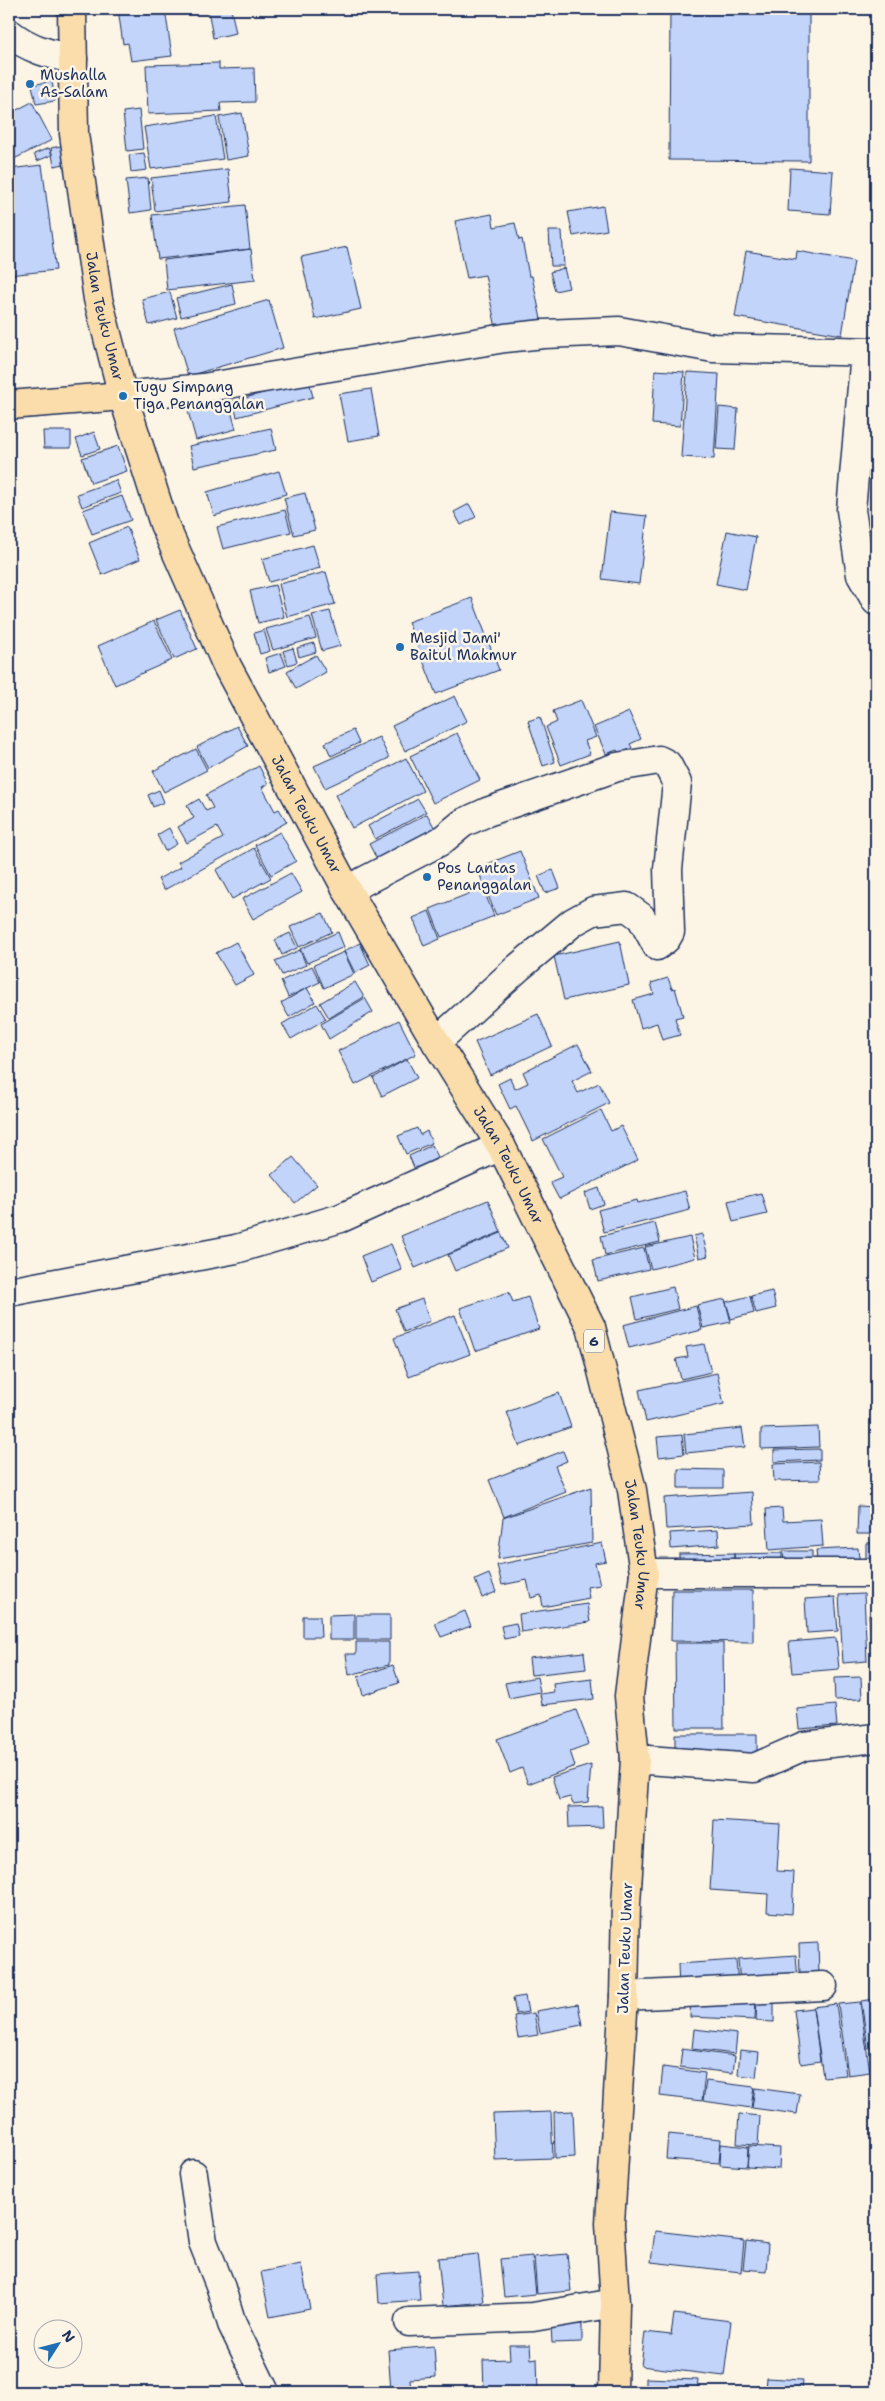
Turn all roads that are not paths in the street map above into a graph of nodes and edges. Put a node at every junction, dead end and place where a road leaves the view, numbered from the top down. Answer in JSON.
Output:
{"nodes":[{"id":1,"x":72,"y":9,"type":"edge"},
{"id":2,"x":9,"y":33,"type":"edge"},
{"id":3,"x":73,"y":59,"type":"junction"},
{"id":4,"x":870,"y":352,"type":"edge"},
{"id":5,"x":123,"y":396,"type":"junction"},
{"id":6,"x":9,"y":405,"type":"edge"},
{"id":7,"x":876,"y":601,"type":"edge"},
{"id":8,"x":347,"y":890,"type":"junction"},
{"id":9,"x":436,"y":1042,"type":"junction"},
{"id":10,"x":501,"y":1146,"type":"junction"},
{"id":11,"x":9,"y":1292,"type":"edge"},
{"id":12,"x":644,"y":1573,"type":"junction"},
{"id":13,"x":876,"y":1574,"type":"edge"},
{"id":14,"x":876,"y":1738,"type":"edge"},
{"id":15,"x":635,"y":1760,"type":"junction"},
{"id":16,"x":823,"y":1986,"type":"dead end"},
{"id":17,"x":624,"y":1996,"type":"junction"},
{"id":18,"x":193,"y":2174,"type":"dead end"},
{"id":19,"x":615,"y":2304,"type":"junction"},
{"id":20,"x":409,"y":2322,"type":"dead end"},
{"id":21,"x":265,"y":2392,"type":"edge"},
{"id":22,"x":613,"y":2392,"type":"edge"}],
"edges":[{"from":1,"to":3,"type":"highway","name":"Jalan Teuku Umar"},
{"from":2,"to":3,"type":"street"},
{"from":3,"to":5,"type":"highway","name":"Jalan Teuku Umar"},
{"from":4,"to":5,"type":"street"},
{"from":4,"to":7,"type":"street"},
{"from":5,"to":6,"type":"highway"},
{"from":5,"to":8,"type":"highway","name":"Jalan Teuku Umar","number":"6"},
{"from":8,"to":9,"type":"highway","name":"Jalan Teuku Umar","number":"6"},
{"from":8,"to":9,"type":"street"},
{"from":9,"to":10,"type":"highway","name":"Jalan Teuku Umar","number":"6"},
{"from":10,"to":11,"type":"street"},
{"from":10,"to":12,"type":"highway","name":"Jalan Teuku Umar","number":"6"},
{"from":12,"to":13,"type":"street"},
{"from":12,"to":15,"type":"highway","name":"Jalan Teuku Umar","number":"6"},
{"from":14,"to":15,"type":"street"},
{"from":15,"to":17,"type":"highway","name":"Jalan Teuku Umar","number":"6"},
{"from":16,"to":17,"type":"street"},
{"from":17,"to":19,"type":"highway","name":"Jalan Teuku Umar","number":"6"},
{"from":18,"to":21,"type":"street"},
{"from":19,"to":20,"type":"street"},
{"from":19,"to":22,"type":"highway","name":"Jalan Teuku Umar","number":"6"}]}
